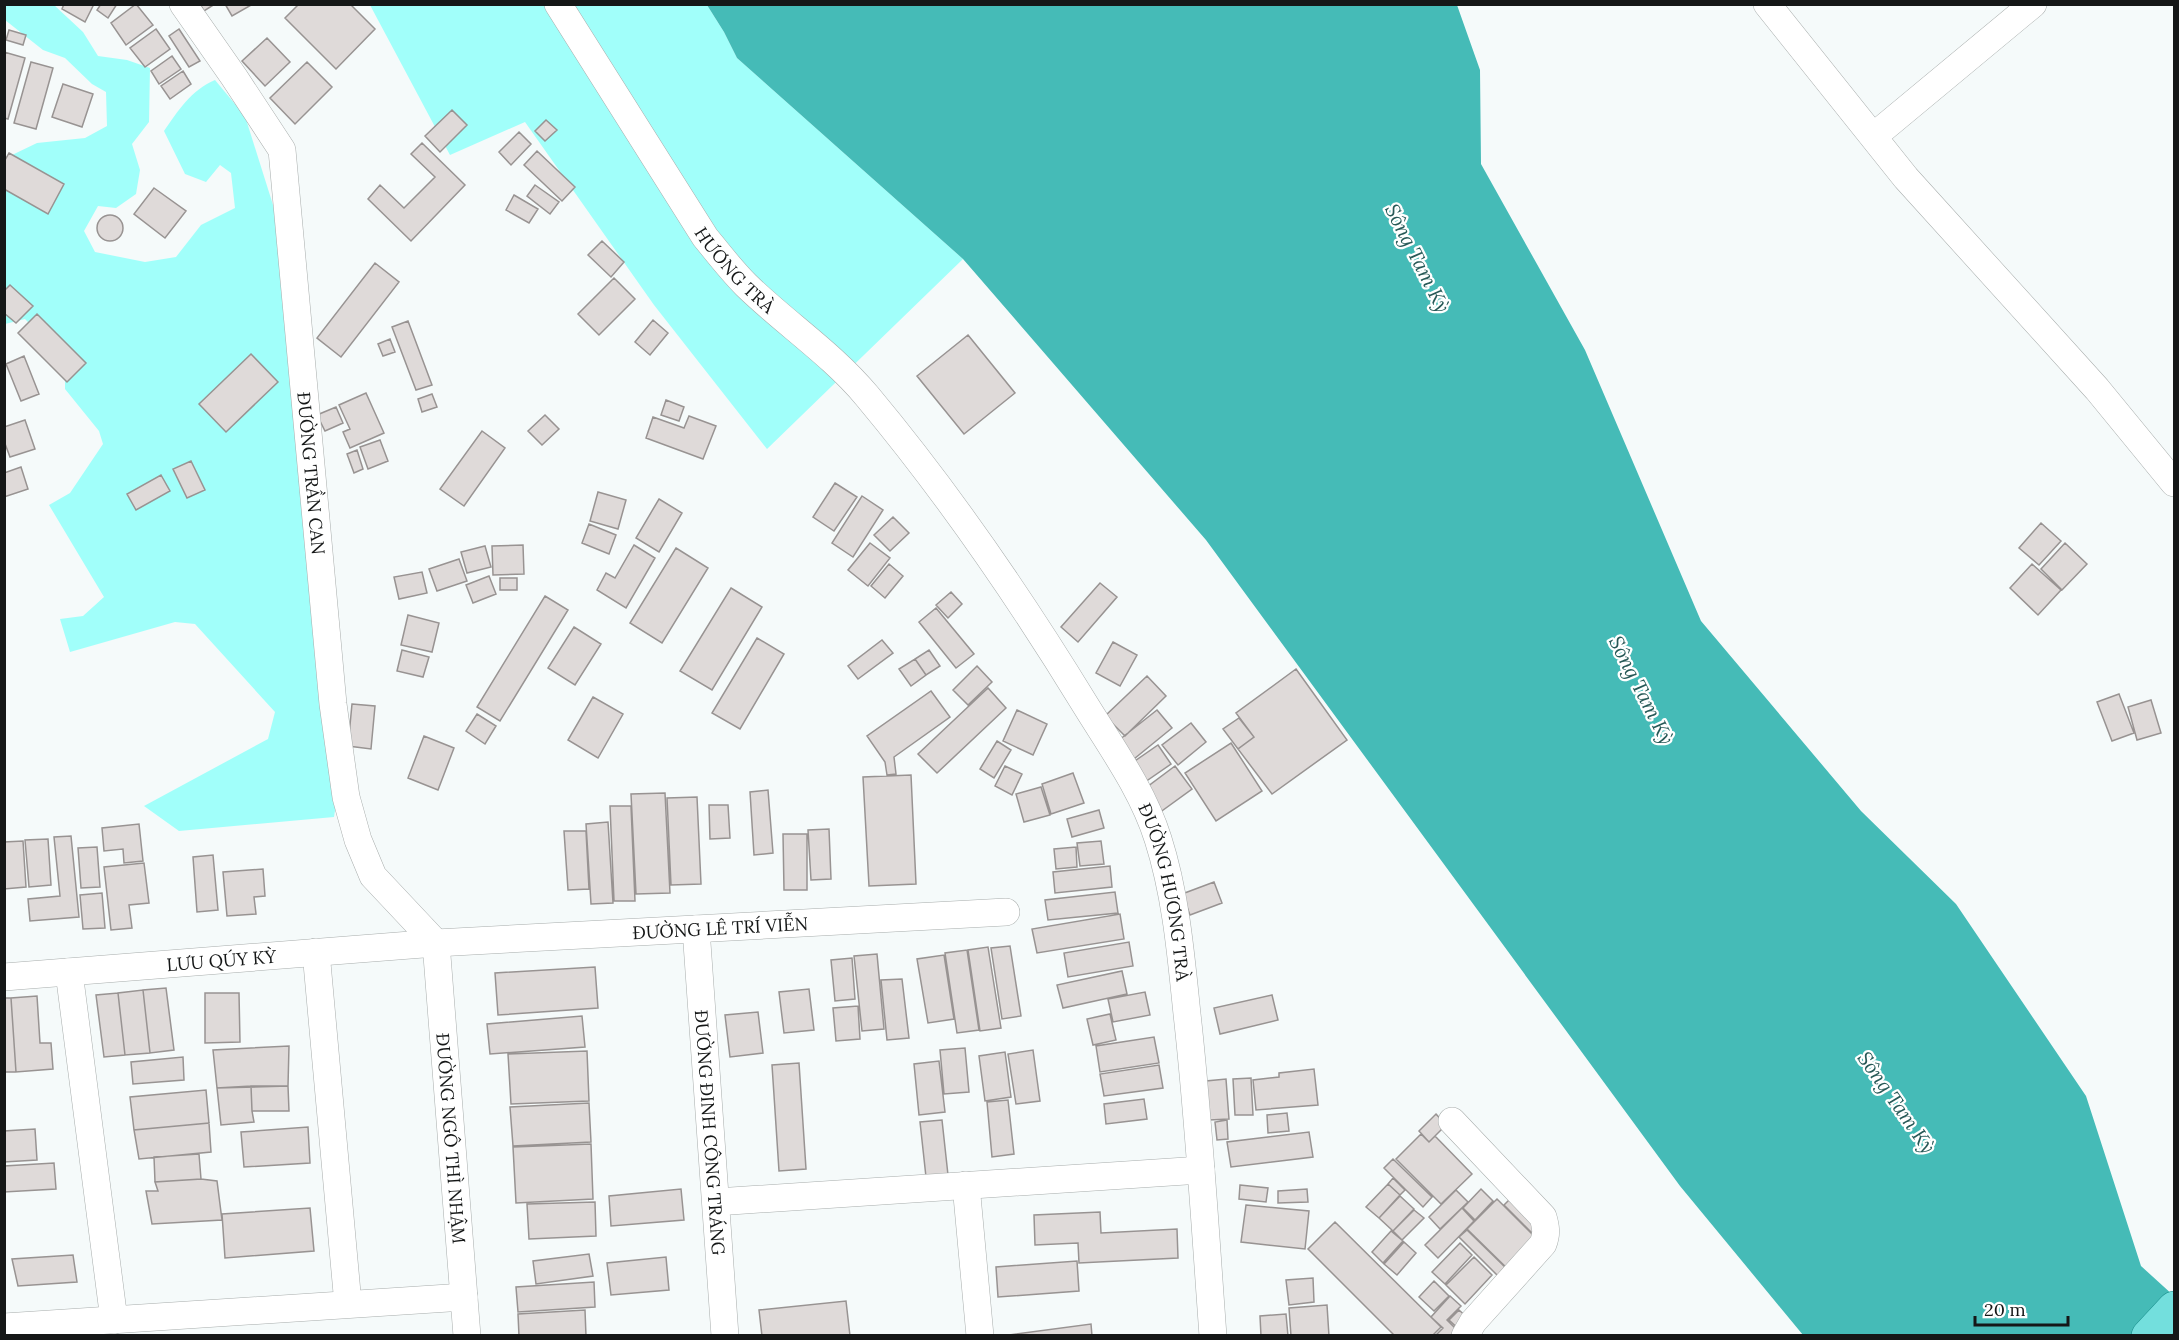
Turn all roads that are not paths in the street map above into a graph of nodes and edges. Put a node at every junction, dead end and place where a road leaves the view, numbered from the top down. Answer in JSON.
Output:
{"nodes":[{"id":1,"x":183,"y":4,"type":"edge"},
{"id":2,"x":558,"y":4,"type":"edge"},
{"id":3,"x":1767,"y":4,"type":"edge"},
{"id":4,"x":2033,"y":4,"type":"edge"},
{"id":5,"x":1874,"y":136,"type":"junction"},
{"id":6,"x":2175,"y":483,"type":"edge"},
{"id":7,"x":951,"y":503,"type":"joint"},
{"id":8,"x":1006,"y":912,"type":"dead end"},
{"id":9,"x":696,"y":929,"type":"junction"},
{"id":10,"x":436,"y":943,"type":"junction"},
{"id":11,"x":316,"y":952,"type":"junction"},
{"id":12,"x":69,"y":972,"type":"junction"},
{"id":13,"x":4,"y":977,"type":"edge"},
{"id":14,"x":1452,"y":1121,"type":"dead end"},
{"id":15,"x":1201,"y":1170,"type":"junction"},
{"id":16,"x":966,"y":1185,"type":"junction"},
{"id":17,"x":716,"y":1202,"type":"junction"},
{"id":18,"x":464,"y":1297,"type":"junction"},
{"id":19,"x":348,"y":1305,"type":"junction"},
{"id":20,"x":2175,"y":1308,"type":"edge"},
{"id":21,"x":114,"y":1320,"type":"junction"},
{"id":22,"x":4,"y":1327,"type":"edge"},
{"id":23,"x":467,"y":1335,"type":"edge"},
{"id":24,"x":725,"y":1335,"type":"edge"},
{"id":25,"x":981,"y":1335,"type":"edge"},
{"id":26,"x":1213,"y":1335,"type":"edge"},
{"id":27,"x":1465,"y":1335,"type":"edge"},
{"id":28,"x":2148,"y":1335,"type":"edge"}],
"edges":[{"from":1,"to":10,"type":"street","name":"ĐƯỜNG TRẦN CAN"},
{"from":2,"to":7,"type":"street","name":"HƯƠNG TRÀ"},
{"from":3,"to":5,"type":"street"},
{"from":4,"to":5,"type":"street"},
{"from":5,"to":6,"type":"street"},
{"from":7,"to":15,"type":"street","name":"ĐƯỜNG HƯƠNG TRÀ"},
{"from":8,"to":9,"type":"street","name":"ĐƯỜNG LÊ TRÍ VIỄN"},
{"from":9,"to":10,"type":"street","name":"ĐƯỜNG LÊ TRÍ VIỄN"},
{"from":9,"to":17,"type":"street","name":"ĐƯỜNG ĐINH CÔNG TRÁNG"},
{"from":10,"to":11,"type":"street","name":"LƯU QÚY KỲ"},
{"from":10,"to":18,"type":"street","name":"ĐƯỜNG NGÔ THÌ NHẬM"},
{"from":11,"to":12,"type":"street","name":"LƯU QÚY KỲ"},
{"from":11,"to":19,"type":"street"},
{"from":12,"to":13,"type":"street","name":"LƯU QÚY KỲ"},
{"from":12,"to":21,"type":"street"},
{"from":14,"to":27,"type":"street"},
{"from":15,"to":16,"type":"street"},
{"from":15,"to":26,"type":"street","name":"ĐƯỜNG HƯƠNG TRÀ"},
{"from":16,"to":17,"type":"street"},
{"from":16,"to":25,"type":"street"},
{"from":17,"to":24,"type":"street","name":"ĐƯỜNG ĐINH CÔNG TRÁNG"},
{"from":18,"to":19,"type":"street"},
{"from":18,"to":23,"type":"street","name":"ĐƯỜNG NGÔ THÌ NHẬM"},
{"from":19,"to":21,"type":"street"},
{"from":20,"to":28,"type":"main road"},
{"from":21,"to":22,"type":"street"}]}
